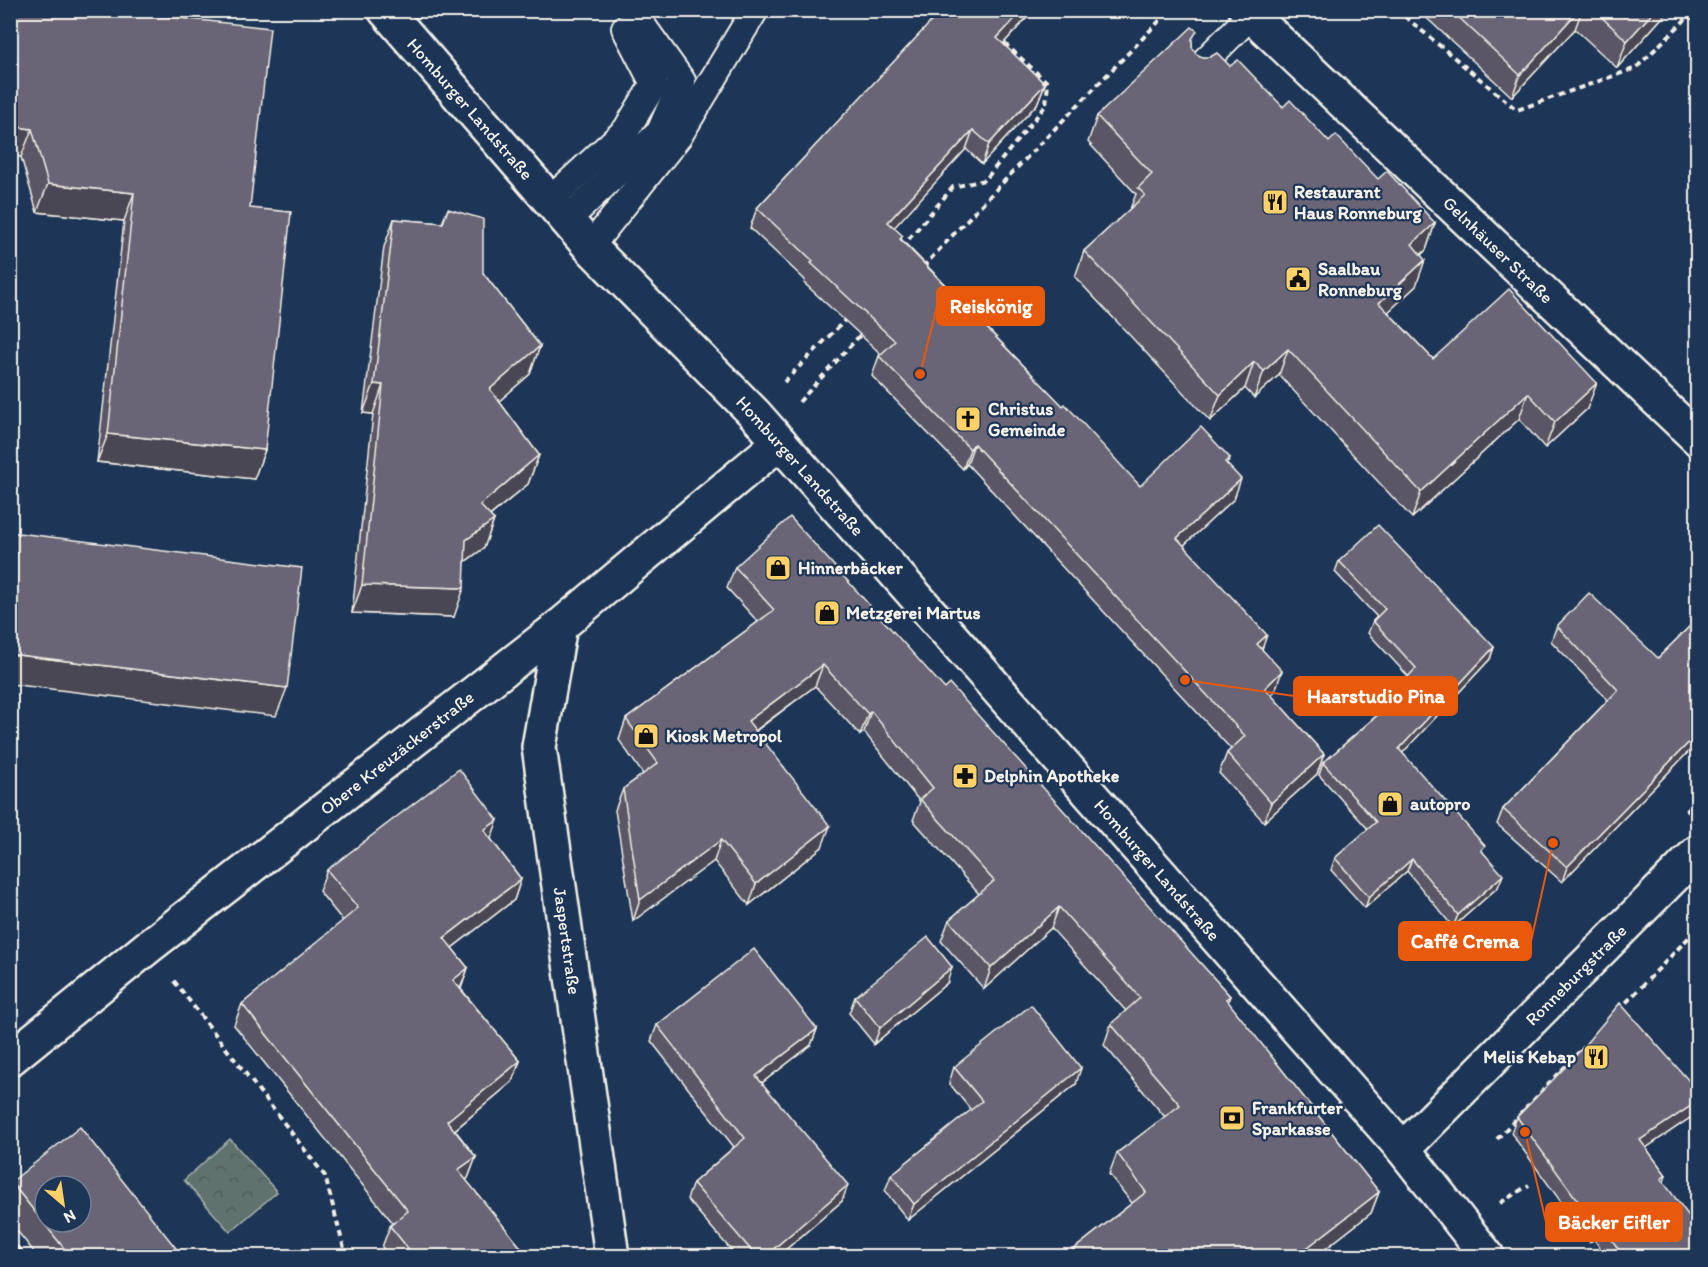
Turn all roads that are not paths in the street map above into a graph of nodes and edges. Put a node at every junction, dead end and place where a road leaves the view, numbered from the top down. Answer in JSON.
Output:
{"nodes":[{"id":1,"x":385,"y":10,"type":"edge"},
{"id":2,"x":755,"y":10,"type":"edge"},
{"id":3,"x":1248,"y":13,"type":"edge"},
{"id":4,"x":631,"y":23,"type":"dead end"},
{"id":5,"x":1197,"y":69,"type":"edge"},
{"id":6,"x":558,"y":210,"type":"junction"},
{"id":7,"x":590,"y":247,"type":"junction"},
{"id":8,"x":768,"y":429,"type":"junction"},
{"id":9,"x":1698,"y":439,"type":"edge"},
{"id":10,"x":560,"y":626,"type":"junction"},
{"id":11,"x":1698,"y":852,"type":"edge"},
{"id":12,"x":10,"y":1059,"type":"edge"},
{"id":13,"x":1403,"y":1149,"type":"junction"},
{"id":14,"x":612,"y":1257,"type":"edge"},
{"id":15,"x":1487,"y":1257,"type":"edge"}],
"edges":[{"from":1,"to":6,"type":"street","name":"Homburger Landstraße"},
{"from":2,"to":7,"type":"lane"},
{"from":3,"to":5,"type":"lane"},
{"from":3,"to":9,"type":"street","name":"Gelnhäuser Straße"},
{"from":4,"to":6,"type":"lane"},
{"from":6,"to":7,"type":"street","name":"Homburger Landstraße"},
{"from":7,"to":8,"type":"street","name":"Homburger Landstraße"},
{"from":8,"to":10,"type":"street","name":"Obere Kreuzäckerstraße"},
{"from":8,"to":13,"type":"street","name":"Homburger Landstraße"},
{"from":10,"to":12,"type":"street","name":"Obere Kreuzäckerstraße"},
{"from":10,"to":14,"type":"street","name":"Jaspertstraße"},
{"from":11,"to":13,"type":"street","name":"Ronneburgstraße"},
{"from":13,"to":15,"type":"street","name":"Homburger Landstraße"}]}
